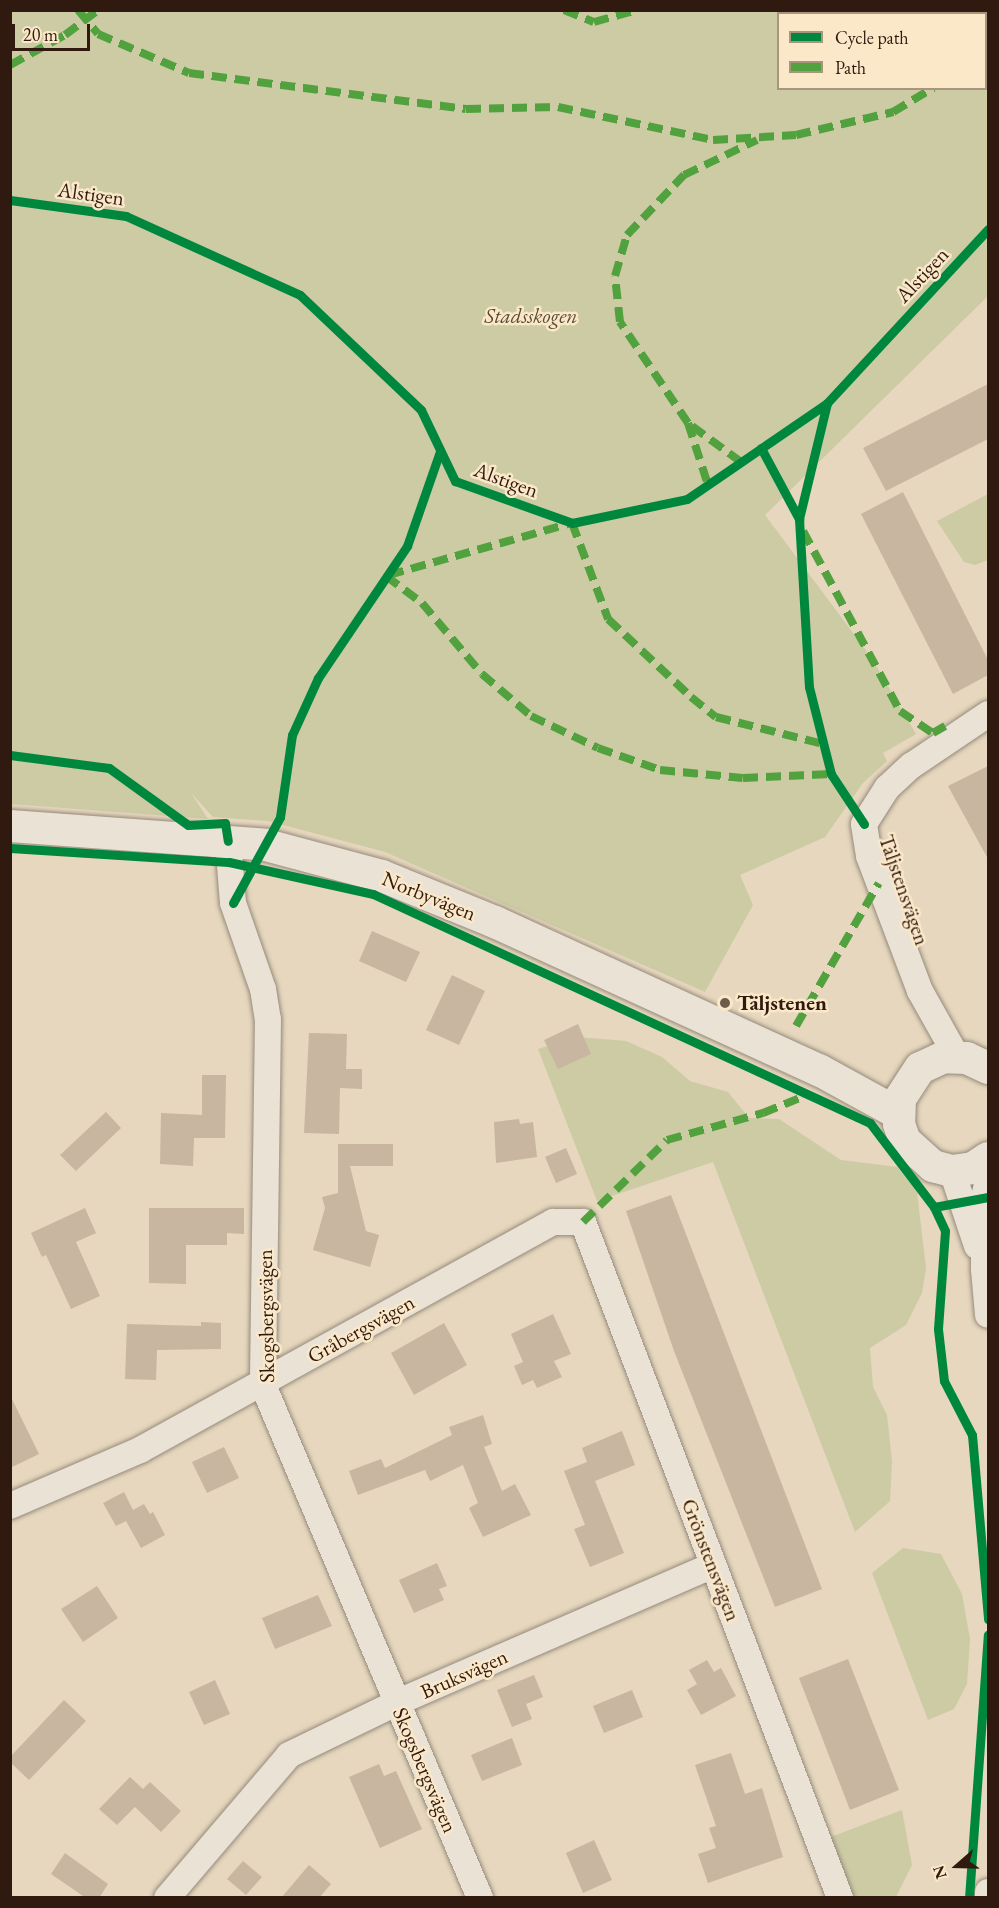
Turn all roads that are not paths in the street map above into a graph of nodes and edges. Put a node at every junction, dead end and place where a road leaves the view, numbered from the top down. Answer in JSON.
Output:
{"nodes":[{"id":1,"x":988,"y":714,"type":"edge"},
{"id":2,"x":10,"y":826,"type":"edge"},
{"id":3,"x":228,"y":841,"type":"junction"},
{"id":4,"x":932,"y":1067,"type":"junction"},
{"id":5,"x":988,"y":1068,"type":"edge"},
{"id":6,"x":819,"y":1070,"type":"junction"},
{"id":7,"x":899,"y":1114,"type":"junction"},
{"id":8,"x":988,"y":1158,"type":"edge"},
{"id":9,"x":952,"y":1171,"type":"junction"},
{"id":10,"x":988,"y":1180,"type":"edge"},
{"id":11,"x":583,"y":1222,"type":"joint"},
{"id":12,"x":984,"y":1269,"type":"junction"},
{"id":13,"x":988,"y":1315,"type":"edge"},
{"id":14,"x":263,"y":1384,"type":"junction"},
{"id":15,"x":10,"y":1506,"type":"edge"},
{"id":16,"x":713,"y":1565,"type":"junction"},
{"id":17,"x":396,"y":1704,"type":"junction"},
{"id":18,"x":988,"y":1892,"type":"edge"},
{"id":19,"x":167,"y":1898,"type":"edge"},
{"id":20,"x":480,"y":1898,"type":"edge"},
{"id":21,"x":840,"y":1898,"type":"edge"},
{"id":22,"x":988,"y":1898,"type":"edge"}],
"edges":[{"from":1,"to":4,"type":"street","name":"Täljstensvägen"},
{"from":2,"to":3,"type":"street","name":"Norbyvägen"},
{"from":3,"to":6,"type":"street","name":"Norbyvägen"},
{"from":3,"to":14,"type":"street","name":"Skogsbergsvägen"},
{"from":4,"to":5,"type":"street","name":"Norbyvägen"},
{"from":4,"to":6,"type":"street","name":"Norbyvägen"},
{"from":4,"to":7,"type":"street"},
{"from":6,"to":7,"type":"street","name":"Norbyvägen"},
{"from":7,"to":9,"type":"street"},
{"from":8,"to":9,"type":"street"},
{"from":9,"to":12,"type":"street"},
{"from":10,"to":12,"type":"street"},
{"from":11,"to":14,"type":"street","name":"Gråbergsvägen"},
{"from":11,"to":16,"type":"street","name":"Grönstensvägen"},
{"from":12,"to":13,"type":"street"},
{"from":14,"to":15,"type":"street","name":"Gråbergsvägen"},
{"from":14,"to":17,"type":"street","name":"Skogsbergsvägen"},
{"from":16,"to":17,"type":"street","name":"Bruksvägen"},
{"from":16,"to":21,"type":"street","name":"Grönstensvägen"},
{"from":17,"to":19,"type":"street","name":"Bruksvägen"},
{"from":17,"to":20,"type":"street","name":"Skogsbergsvägen"},
{"from":18,"to":22,"type":"street"}]}
